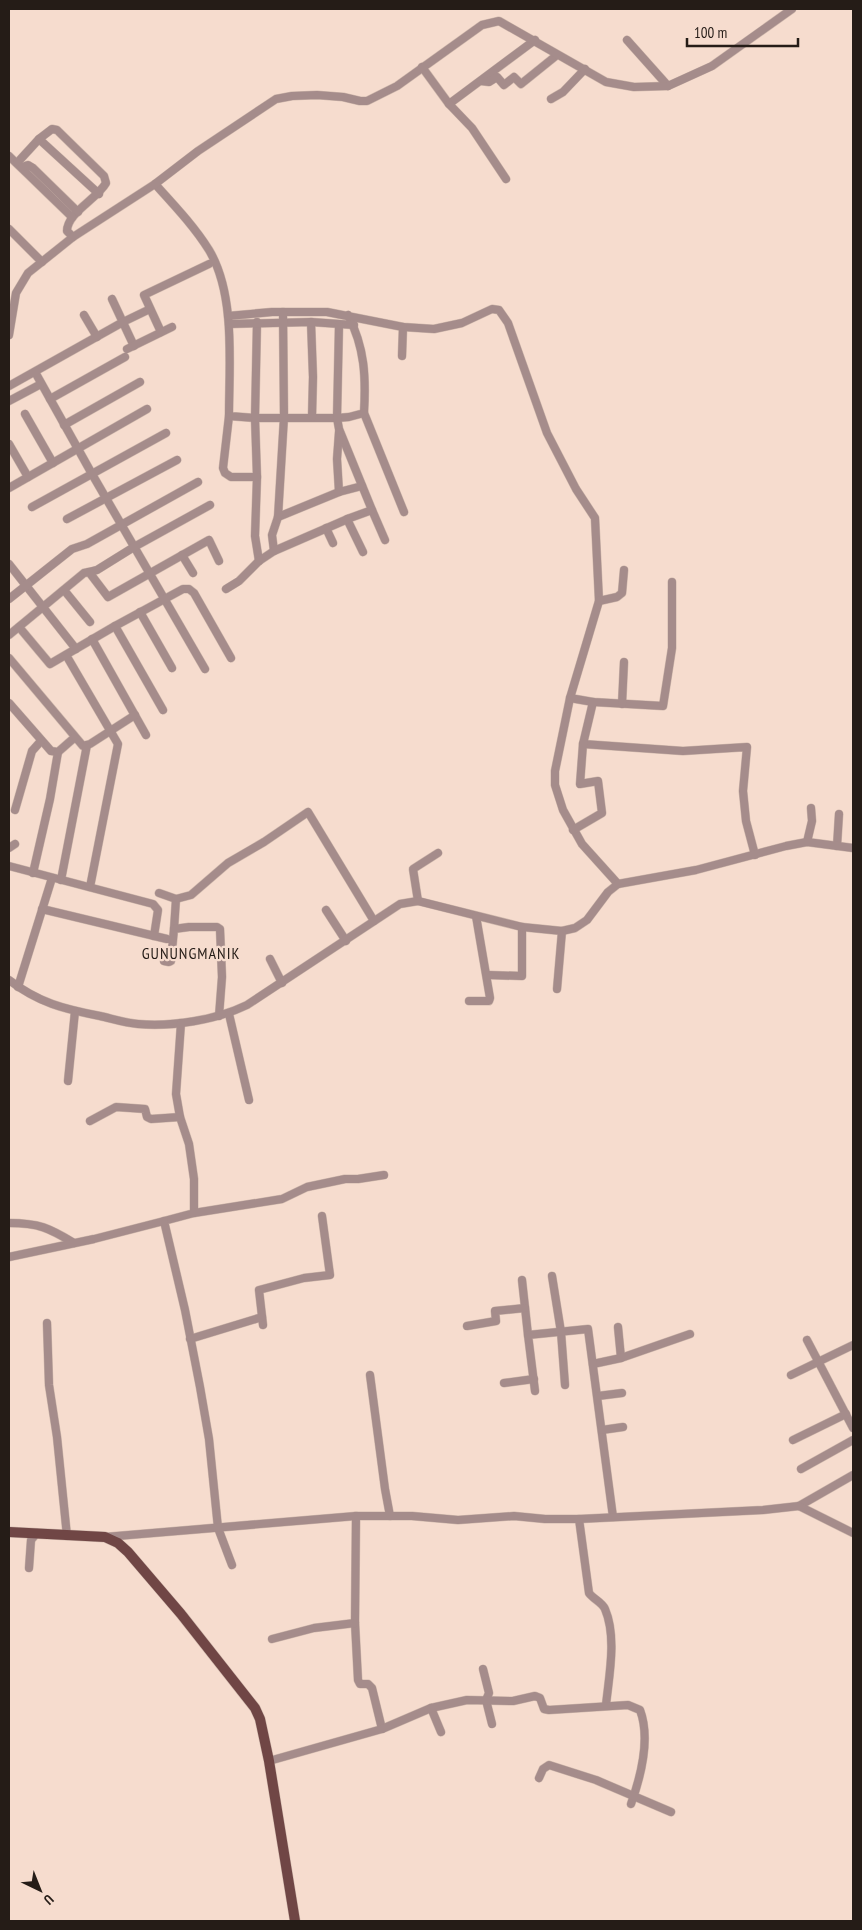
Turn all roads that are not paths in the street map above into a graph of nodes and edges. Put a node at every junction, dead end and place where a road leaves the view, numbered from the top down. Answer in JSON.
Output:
{"nodes":[{"id":1,"x":792,"y":9,"type":"edge"},
{"id":2,"x":536,"y":40,"type":"junction"},
{"id":3,"x":627,"y":40,"type":"dead end"},
{"id":4,"x":557,"y":55,"type":"junction"},
{"id":5,"x":422,"y":67,"type":"junction"},
{"id":6,"x":585,"y":69,"type":"junction"},
{"id":7,"x":481,"y":81,"type":"junction"},
{"id":8,"x":668,"y":86,"type":"junction"},
{"id":9,"x":551,"y":99,"type":"dead end"},
{"id":10,"x":450,"y":104,"type":"junction"},
{"id":11,"x":39,"y":139,"type":"junction"},
{"id":12,"x":9,"y":156,"type":"edge"},
{"id":13,"x":19,"y":165,"type":"junction"},
{"id":14,"x":506,"y":179,"type":"dead end"},
{"id":15,"x":155,"y":184,"type":"junction"},
{"id":16,"x":99,"y":194,"type":"junction"},
{"id":17,"x":75,"y":214,"type":"junction"},
{"id":18,"x":9,"y":229,"type":"edge"},
{"id":19,"x":73,"y":237,"type":"junction"},
{"id":20,"x":42,"y":262,"type":"junction"},
{"id":21,"x":209,"y":264,"type":"dead end"},
{"id":22,"x":9,"y":286,"type":"edge"},
{"id":23,"x":16,"y":293,"type":"junction"},
{"id":24,"x":112,"y":299,"type":"dead end"},
{"id":25,"x":150,"y":309,"type":"junction"},
{"id":26,"x":283,"y":312,"type":"junction"},
{"id":27,"x":84,"y":315,"type":"dead end"},
{"id":28,"x":348,"y":315,"type":"junction"},
{"id":29,"x":229,"y":320,"type":"junction"},
{"id":30,"x":123,"y":322,"type":"junction"},
{"id":31,"x":257,"y":322,"type":"junction"},
{"id":32,"x":311,"y":322,"type":"junction"},
{"id":33,"x":283,"y":323,"type":"junction"},
{"id":34,"x":338,"y":324,"type":"junction"},
{"id":35,"x":354,"y":325,"type":"junction"},
{"id":36,"x":172,"y":326,"type":"dead end"},
{"id":37,"x":403,"y":327,"type":"junction"},
{"id":38,"x":161,"y":332,"type":"junction"},
{"id":39,"x":9,"y":335,"type":"edge"},
{"id":40,"x":97,"y":337,"type":"junction"},
{"id":41,"x":129,"y":351,"type":"junction"},
{"id":42,"x":402,"y":356,"type":"dead end"},
{"id":43,"x":35,"y":372,"type":"junction"},
{"id":44,"x":140,"y":382,"type":"dead end"},
{"id":45,"x":41,"y":384,"type":"junction"},
{"id":46,"x":9,"y":386,"type":"edge"},
{"id":47,"x":50,"y":399,"type":"junction"},
{"id":48,"x":9,"y":401,"type":"edge"},
{"id":49,"x":147,"y":409,"type":"dead end"},
{"id":50,"x":364,"y":413,"type":"junction"},
{"id":51,"x":25,"y":414,"type":"dead end"},
{"id":52,"x":229,"y":416,"type":"junction"},
{"id":53,"x":284,"y":417,"type":"junction"},
{"id":54,"x":312,"y":417,"type":"junction"},
{"id":55,"x":255,"y":418,"type":"junction"},
{"id":56,"x":337,"y":418,"type":"junction"},
{"id":57,"x":64,"y":425,"type":"junction"},
{"id":58,"x":339,"y":429,"type":"junction"},
{"id":59,"x":166,"y":433,"type":"dead end"},
{"id":60,"x":9,"y":444,"type":"edge"},
{"id":61,"x":78,"y":450,"type":"junction"},
{"id":62,"x":177,"y":460,"type":"dead end"},
{"id":63,"x":53,"y":463,"type":"junction"},
{"id":64,"x":92,"y":474,"type":"junction"},
{"id":65,"x":28,"y":477,"type":"junction"},
{"id":66,"x":257,"y":477,"type":"junction"},
{"id":67,"x":198,"y":482,"type":"dead end"},
{"id":68,"x":362,"y":486,"type":"junction"},
{"id":69,"x":9,"y":488,"type":"edge"},
{"id":70,"x":339,"y":492,"type":"junction"},
{"id":71,"x":106,"y":499,"type":"junction"},
{"id":72,"x":210,"y":505,"type":"dead end"},
{"id":73,"x":32,"y":507,"type":"dead end"},
{"id":74,"x":372,"y":510,"type":"junction"},
{"id":75,"x":404,"y":512,"type":"dead end"},
{"id":76,"x":278,"y":517,"type":"junction"},
{"id":77,"x":67,"y":519,"type":"dead end"},
{"id":78,"x":347,"y":519,"type":"junction"},
{"id":79,"x":121,"y":525,"type":"junction"},
{"id":80,"x":326,"y":528,"type":"junction"},
{"id":81,"x":217,"y":535,"type":"dead end"},
{"id":82,"x":209,"y":540,"type":"junction"},
{"id":83,"x":385,"y":540,"type":"dead end"},
{"id":84,"x":333,"y":543,"type":"dead end"},
{"id":85,"x":134,"y":547,"type":"junction"},
{"id":86,"x":274,"y":551,"type":"junction"},
{"id":87,"x":363,"y":552,"type":"dead end"},
{"id":88,"x":182,"y":555,"type":"junction"},
{"id":89,"x":219,"y":560,"type":"dead end"},
{"id":90,"x":259,"y":561,"type":"junction"},
{"id":91,"x":9,"y":564,"type":"edge"},
{"id":92,"x":624,"y":570,"type":"dead end"},
{"id":93,"x":90,"y":572,"type":"junction"},
{"id":94,"x":149,"y":573,"type":"junction"},
{"id":95,"x":193,"y":573,"type":"dead end"},
{"id":96,"x":672,"y":582,"type":"dead end"},
{"id":97,"x":27,"y":585,"type":"junction"},
{"id":98,"x":226,"y":588,"type":"dead end"},
{"id":99,"x":64,"y":590,"type":"junction"},
{"id":100,"x":108,"y":597,"type":"junction"},
{"id":101,"x":9,"y":599,"type":"edge"},
{"id":102,"x":164,"y":599,"type":"junction"},
{"id":103,"x":599,"y":601,"type":"junction"},
{"id":104,"x":114,"y":605,"type":"dead end"},
{"id":105,"x":44,"y":607,"type":"junction"},
{"id":106,"x":140,"y":612,"type":"junction"},
{"id":107,"x":90,"y":622,"type":"dead end"},
{"id":108,"x":115,"y":626,"type":"junction"},
{"id":109,"x":19,"y":627,"type":"junction"},
{"id":110,"x":9,"y":635,"type":"edge"},
{"id":111,"x":92,"y":639,"type":"junction"},
{"id":112,"x":76,"y":649,"type":"junction"},
{"id":113,"x":66,"y":655,"type":"junction"},
{"id":114,"x":9,"y":658,"type":"edge"},
{"id":115,"x":231,"y":658,"type":"dead end"},
{"id":116,"x":624,"y":662,"type":"dead end"},
{"id":117,"x":172,"y":668,"type":"dead end"},
{"id":118,"x":205,"y":669,"type":"dead end"},
{"id":119,"x":570,"y":698,"type":"junction"},
{"id":120,"x":593,"y":702,"type":"junction"},
{"id":121,"x":9,"y":703,"type":"edge"},
{"id":122,"x":622,"y":704,"type":"junction"},
{"id":123,"x":163,"y":710,"type":"dead end"},
{"id":124,"x":134,"y":715,"type":"junction"},
{"id":125,"x":111,"y":730,"type":"junction"},
{"id":126,"x":146,"y":735,"type":"dead end"},
{"id":127,"x":74,"y":738,"type":"junction"},
{"id":128,"x":41,"y":741,"type":"junction"},
{"id":129,"x":583,"y":744,"type":"junction"},
{"id":130,"x":87,"y":745,"type":"junction"},
{"id":131,"x":58,"y":752,"type":"junction"},
{"id":132,"x":811,"y":808,"type":"dead end"},
{"id":133,"x":15,"y":810,"type":"dead end"},
{"id":134,"x":839,"y":814,"type":"dead end"},
{"id":135,"x":574,"y":830,"type":"junction"},
{"id":136,"x":808,"y":842,"type":"junction"},
{"id":137,"x":837,"y":846,"type":"junction"},
{"id":138,"x":853,"y":848,"type":"edge"},
{"id":139,"x":438,"y":853,"type":"dead end"},
{"id":140,"x":755,"y":855,"type":"junction"},
{"id":141,"x":9,"y":866,"type":"edge"},
{"id":142,"x":33,"y":873,"type":"junction"},
{"id":143,"x":52,"y":878,"type":"junction"},
{"id":144,"x":61,"y":880,"type":"junction"},
{"id":145,"x":618,"y":884,"type":"junction"},
{"id":146,"x":90,"y":887,"type":"junction"},
{"id":147,"x":159,"y":893,"type":"dead end"},
{"id":148,"x":176,"y":899,"type":"junction"},
{"id":149,"x":418,"y":901,"type":"junction"},
{"id":150,"x":42,"y":909,"type":"junction"},
{"id":151,"x":326,"y":910,"type":"dead end"},
{"id":152,"x":476,"y":916,"type":"junction"},
{"id":153,"x":374,"y":921,"type":"junction"},
{"id":154,"x":522,"y":927,"type":"junction"},
{"id":155,"x":174,"y":929,"type":"junction"},
{"id":156,"x":562,"y":931,"type":"junction"},
{"id":157,"x":154,"y":936,"type":"junction"},
{"id":158,"x":167,"y":940,"type":"dead end"},
{"id":159,"x":346,"y":940,"type":"junction"},
{"id":160,"x":270,"y":959,"type":"dead end"},
{"id":161,"x":164,"y":961,"type":"dead end"},
{"id":162,"x":488,"y":975,"type":"junction"},
{"id":163,"x":9,"y":980,"type":"edge"},
{"id":164,"x":282,"y":983,"type":"junction"},
{"id":165,"x":18,"y":987,"type":"junction"},
{"id":166,"x":557,"y":989,"type":"dead end"},
{"id":167,"x":469,"y":1001,"type":"dead end"},
{"id":168,"x":75,"y":1011,"type":"junction"},
{"id":169,"x":229,"y":1014,"type":"junction"},
{"id":170,"x":220,"y":1016,"type":"junction"},
{"id":171,"x":181,"y":1022,"type":"junction"},
{"id":172,"x":68,"y":1081,"type":"dead end"},
{"id":173,"x":250,"y":1100,"type":"dead end"},
{"id":174,"x":180,"y":1117,"type":"junction"},
{"id":175,"x":90,"y":1121,"type":"dead end"},
{"id":176,"x":384,"y":1175,"type":"dead end"},
{"id":177,"x":194,"y":1213,"type":"junction"},
{"id":178,"x":322,"y":1216,"type":"dead end"},
{"id":179,"x":164,"y":1221,"type":"junction"},
{"id":180,"x":9,"y":1222,"type":"edge"},
{"id":181,"x":74,"y":1243,"type":"junction"},
{"id":182,"x":9,"y":1256,"type":"edge"},
{"id":183,"x":552,"y":1276,"type":"dead end"},
{"id":184,"x":522,"y":1280,"type":"dead end"},
{"id":185,"x":525,"y":1308,"type":"junction"},
{"id":186,"x":47,"y":1323,"type":"dead end"},
{"id":187,"x":467,"y":1326,"type":"dead end"},
{"id":188,"x":618,"y":1327,"type":"dead end"},
{"id":189,"x":561,"y":1332,"type":"junction"},
{"id":190,"x":690,"y":1334,"type":"dead end"},
{"id":191,"x":528,"y":1335,"type":"junction"},
{"id":192,"x":190,"y":1339,"type":"junction"},
{"id":193,"x":807,"y":1340,"type":"dead end"},
{"id":194,"x":853,"y":1344,"type":"edge"},
{"id":195,"x":621,"y":1358,"type":"junction"},
{"id":196,"x":819,"y":1360,"type":"junction"},
{"id":197,"x":593,"y":1364,"type":"junction"},
{"id":198,"x":370,"y":1375,"type":"dead end"},
{"id":199,"x":791,"y":1375,"type":"dead end"},
{"id":200,"x":534,"y":1379,"type":"junction"},
{"id":201,"x":504,"y":1383,"type":"dead end"},
{"id":202,"x":565,"y":1385,"type":"dead end"},
{"id":203,"x":535,"y":1391,"type":"dead end"},
{"id":204,"x":622,"y":1392,"type":"dead end"},
{"id":205,"x":598,"y":1396,"type":"junction"},
{"id":206,"x":846,"y":1414,"type":"junction"},
{"id":207,"x":622,"y":1427,"type":"dead end"},
{"id":208,"x":853,"y":1428,"type":"edge"},
{"id":209,"x":602,"y":1430,"type":"junction"},
{"id":210,"x":792,"y":1440,"type":"dead end"},
{"id":211,"x":853,"y":1440,"type":"edge"},
{"id":212,"x":801,"y":1468,"type":"dead end"},
{"id":213,"x":853,"y":1475,"type":"edge"},
{"id":214,"x":799,"y":1506,"type":"junction"},
{"id":215,"x":356,"y":1516,"type":"junction"},
{"id":216,"x":390,"y":1516,"type":"junction"},
{"id":217,"x":613,"y":1517,"type":"junction"},
{"id":218,"x":579,"y":1519,"type":"junction"},
{"id":219,"x":218,"y":1528,"type":"junction"},
{"id":220,"x":9,"y":1532,"type":"edge"},
{"id":221,"x":37,"y":1533,"type":"junction"},
{"id":222,"x":853,"y":1533,"type":"edge"},
{"id":223,"x":67,"y":1536,"type":"junction"},
{"id":224,"x":105,"y":1537,"type":"junction"},
{"id":225,"x":232,"y":1566,"type":"dead end"},
{"id":226,"x":29,"y":1568,"type":"dead end"},
{"id":227,"x":354,"y":1623,"type":"junction"},
{"id":228,"x":272,"y":1640,"type":"dead end"},
{"id":229,"x":483,"y":1669,"type":"dead end"},
{"id":230,"x":486,"y":1700,"type":"junction"},
{"id":231,"x":606,"y":1705,"type":"junction"},
{"id":232,"x":431,"y":1708,"type":"junction"},
{"id":233,"x":492,"y":1724,"type":"dead end"},
{"id":234,"x":382,"y":1728,"type":"junction"},
{"id":235,"x":441,"y":1732,"type":"dead end"},
{"id":236,"x":269,"y":1761,"type":"junction"},
{"id":237,"x":539,"y":1778,"type":"dead end"},
{"id":238,"x":632,"y":1800,"type":"junction"},
{"id":239,"x":672,"y":1812,"type":"dead end"},
{"id":240,"x":295,"y":1921,"type":"edge"}],
"edges":[{"from":1,"to":8,"type":"street"},
{"from":2,"to":4,"type":"street"},
{"from":2,"to":5,"type":"street"},
{"from":2,"to":7,"type":"street"},
{"from":3,"to":8,"type":"street"},
{"from":4,"to":6,"type":"street"},
{"from":4,"to":7,"type":"street"},
{"from":5,"to":10,"type":"street"},
{"from":5,"to":15,"type":"street"},
{"from":6,"to":8,"type":"street"},
{"from":6,"to":9,"type":"street"},
{"from":7,"to":10,"type":"street"},
{"from":10,"to":14,"type":"street"},
{"from":11,"to":13,"type":"street"},
{"from":11,"to":16,"type":"street"},
{"from":11,"to":16,"type":"street"},
{"from":12,"to":13,"type":"street"},
{"from":13,"to":17,"type":"street"},
{"from":15,"to":19,"type":"street"},
{"from":15,"to":29,"type":"street"},
{"from":16,"to":17,"type":"street"},
{"from":17,"to":19,"type":"street"},
{"from":18,"to":20,"type":"street"},
{"from":19,"to":20,"type":"street"},
{"from":20,"to":23,"type":"street"},
{"from":21,"to":25,"type":"street"},
{"from":22,"to":23,"type":"street"},
{"from":23,"to":39,"type":"street"},
{"from":24,"to":30,"type":"street"},
{"from":25,"to":30,"type":"street"},
{"from":25,"to":38,"type":"street"},
{"from":26,"to":28,"type":"street"},
{"from":26,"to":29,"type":"street"},
{"from":26,"to":33,"type":"street"},
{"from":27,"to":40,"type":"street"},
{"from":28,"to":35,"type":"street"},
{"from":28,"to":37,"type":"street"},
{"from":29,"to":31,"type":"street"},
{"from":29,"to":52,"type":"street"},
{"from":30,"to":40,"type":"street"},
{"from":30,"to":41,"type":"street"},
{"from":31,"to":33,"type":"street"},
{"from":31,"to":55,"type":"street"},
{"from":32,"to":33,"type":"street"},
{"from":32,"to":34,"type":"street"},
{"from":32,"to":54,"type":"street"},
{"from":33,"to":53,"type":"street"},
{"from":34,"to":35,"type":"street"},
{"from":34,"to":56,"type":"street"},
{"from":35,"to":50,"type":"street"},
{"from":36,"to":38,"type":"street"},
{"from":37,"to":42,"type":"street"},
{"from":37,"to":103,"type":"street"},
{"from":38,"to":41,"type":"street"},
{"from":40,"to":43,"type":"street"},
{"from":41,"to":47,"type":"street"},
{"from":43,"to":45,"type":"street"},
{"from":43,"to":46,"type":"street"},
{"from":44,"to":57,"type":"street"},
{"from":45,"to":47,"type":"street"},
{"from":45,"to":48,"type":"street"},
{"from":47,"to":57,"type":"street"},
{"from":49,"to":61,"type":"street"},
{"from":50,"to":56,"type":"street"},
{"from":50,"to":75,"type":"street"},
{"from":51,"to":63,"type":"street"},
{"from":52,"to":55,"type":"street"},
{"from":52,"to":66,"type":"street"},
{"from":53,"to":54,"type":"street"},
{"from":53,"to":55,"type":"street"},
{"from":53,"to":76,"type":"street"},
{"from":54,"to":56,"type":"street"},
{"from":55,"to":66,"type":"street"},
{"from":56,"to":58,"type":"street"},
{"from":57,"to":61,"type":"street"},
{"from":58,"to":68,"type":"street"},
{"from":58,"to":70,"type":"street"},
{"from":59,"to":64,"type":"street"},
{"from":60,"to":65,"type":"street"},
{"from":61,"to":63,"type":"street"},
{"from":61,"to":64,"type":"street"},
{"from":62,"to":71,"type":"street"},
{"from":63,"to":65,"type":"street"},
{"from":64,"to":71,"type":"street"},
{"from":64,"to":73,"type":"street"},
{"from":65,"to":69,"type":"street"},
{"from":66,"to":90,"type":"street"},
{"from":67,"to":79,"type":"street"},
{"from":68,"to":70,"type":"street"},
{"from":68,"to":74,"type":"street"},
{"from":70,"to":76,"type":"street"},
{"from":71,"to":77,"type":"street"},
{"from":71,"to":79,"type":"street"},
{"from":72,"to":85,"type":"street"},
{"from":74,"to":78,"type":"street"},
{"from":74,"to":83,"type":"street"},
{"from":76,"to":86,"type":"street"},
{"from":78,"to":80,"type":"street"},
{"from":78,"to":87,"type":"street"},
{"from":79,"to":85,"type":"street"},
{"from":79,"to":97,"type":"street"},
{"from":80,"to":84,"type":"street"},
{"from":80,"to":86,"type":"street"},
{"from":81,"to":82,"type":"street"},
{"from":82,"to":88,"type":"street"},
{"from":82,"to":89,"type":"street"},
{"from":85,"to":93,"type":"street"},
{"from":85,"to":94,"type":"street"},
{"from":86,"to":90,"type":"street"},
{"from":88,"to":94,"type":"street"},
{"from":88,"to":95,"type":"street"},
{"from":90,"to":98,"type":"street"},
{"from":91,"to":97,"type":"street"},
{"from":92,"to":103,"type":"street"},
{"from":93,"to":99,"type":"street"},
{"from":93,"to":100,"type":"street"},
{"from":94,"to":100,"type":"street"},
{"from":94,"to":102,"type":"street"},
{"from":96,"to":122,"type":"street"},
{"from":97,"to":101,"type":"street"},
{"from":97,"to":105,"type":"street"},
{"from":99,"to":105,"type":"street"},
{"from":99,"to":107,"type":"street"},
{"from":100,"to":104,"type":"street"},
{"from":102,"to":106,"type":"street"},
{"from":102,"to":115,"type":"street"},
{"from":102,"to":118,"type":"street"},
{"from":103,"to":119,"type":"street"},
{"from":105,"to":109,"type":"street"},
{"from":105,"to":112,"type":"street"},
{"from":106,"to":108,"type":"street"},
{"from":106,"to":117,"type":"street"},
{"from":108,"to":111,"type":"street"},
{"from":108,"to":123,"type":"street"},
{"from":109,"to":110,"type":"street"},
{"from":109,"to":113,"type":"street"},
{"from":111,"to":112,"type":"street"},
{"from":111,"to":124,"type":"street"},
{"from":112,"to":113,"type":"street"},
{"from":113,"to":125,"type":"street"},
{"from":114,"to":127,"type":"street"},
{"from":116,"to":122,"type":"street"},
{"from":119,"to":120,"type":"street"},
{"from":119,"to":135,"type":"street"},
{"from":120,"to":122,"type":"street"},
{"from":120,"to":129,"type":"street"},
{"from":121,"to":128,"type":"street"},
{"from":124,"to":125,"type":"street"},
{"from":124,"to":126,"type":"street"},
{"from":125,"to":130,"type":"street"},
{"from":125,"to":146,"type":"street"},
{"from":127,"to":130,"type":"street"},
{"from":127,"to":131,"type":"street"},
{"from":128,"to":131,"type":"street"},
{"from":128,"to":133,"type":"street"},
{"from":129,"to":135,"type":"street"},
{"from":129,"to":140,"type":"street"},
{"from":130,"to":144,"type":"street"},
{"from":131,"to":142,"type":"street"},
{"from":132,"to":136,"type":"street"},
{"from":134,"to":137,"type":"street"},
{"from":135,"to":145,"type":"street"},
{"from":136,"to":137,"type":"street"},
{"from":136,"to":140,"type":"street"},
{"from":137,"to":138,"type":"street"},
{"from":139,"to":149,"type":"street"},
{"from":140,"to":145,"type":"street"},
{"from":141,"to":142,"type":"street"},
{"from":142,"to":143,"type":"street"},
{"from":143,"to":144,"type":"street"},
{"from":143,"to":150,"type":"street"},
{"from":144,"to":146,"type":"street"},
{"from":145,"to":156,"type":"street"},
{"from":146,"to":157,"type":"street"},
{"from":147,"to":148,"type":"street"},
{"from":148,"to":153,"type":"street"},
{"from":148,"to":155,"type":"street"},
{"from":149,"to":152,"type":"street"},
{"from":149,"to":153,"type":"street"},
{"from":150,"to":157,"type":"street"},
{"from":150,"to":165,"type":"street"},
{"from":151,"to":159,"type":"street"},
{"from":152,"to":154,"type":"street"},
{"from":152,"to":162,"type":"street"},
{"from":153,"to":159,"type":"street"},
{"from":154,"to":156,"type":"street"},
{"from":154,"to":162,"type":"street"},
{"from":155,"to":161,"type":"street"},
{"from":155,"to":170,"type":"street"},
{"from":156,"to":166,"type":"street"},
{"from":157,"to":158,"type":"street"},
{"from":159,"to":164,"type":"street"},
{"from":160,"to":164,"type":"street"},
{"from":162,"to":167,"type":"street"},
{"from":163,"to":165,"type":"street"},
{"from":164,"to":169,"type":"street"},
{"from":165,"to":168,"type":"street"},
{"from":168,"to":171,"type":"street"},
{"from":168,"to":172,"type":"street"},
{"from":169,"to":170,"type":"street"},
{"from":169,"to":173,"type":"street"},
{"from":170,"to":171,"type":"street"},
{"from":171,"to":174,"type":"street"},
{"from":174,"to":175,"type":"street"},
{"from":174,"to":177,"type":"street"},
{"from":176,"to":177,"type":"street"},
{"from":177,"to":179,"type":"street"},
{"from":178,"to":192,"type":"street"},
{"from":179,"to":181,"type":"street"},
{"from":179,"to":192,"type":"street"},
{"from":180,"to":181,"type":"street"},
{"from":181,"to":182,"type":"street"},
{"from":183,"to":189,"type":"street"},
{"from":184,"to":185,"type":"street"},
{"from":185,"to":187,"type":"street"},
{"from":185,"to":191,"type":"street"},
{"from":186,"to":223,"type":"street"},
{"from":188,"to":195,"type":"street"},
{"from":189,"to":191,"type":"street"},
{"from":189,"to":197,"type":"street"},
{"from":189,"to":202,"type":"street"},
{"from":190,"to":195,"type":"street"},
{"from":191,"to":200,"type":"street"},
{"from":192,"to":219,"type":"street"},
{"from":193,"to":196,"type":"street"},
{"from":194,"to":196,"type":"street"},
{"from":195,"to":197,"type":"street"},
{"from":196,"to":199,"type":"street"},
{"from":196,"to":206,"type":"street"},
{"from":197,"to":205,"type":"street"},
{"from":198,"to":216,"type":"street"},
{"from":200,"to":201,"type":"street"},
{"from":200,"to":203,"type":"street"},
{"from":204,"to":205,"type":"street"},
{"from":205,"to":209,"type":"street"},
{"from":206,"to":208,"type":"street"},
{"from":206,"to":210,"type":"street"},
{"from":207,"to":209,"type":"street"},
{"from":209,"to":217,"type":"street"},
{"from":211,"to":212,"type":"street"},
{"from":213,"to":214,"type":"street"},
{"from":214,"to":217,"type":"street"},
{"from":214,"to":222,"type":"street"},
{"from":215,"to":216,"type":"street"},
{"from":215,"to":219,"type":"street"},
{"from":215,"to":227,"type":"street"},
{"from":216,"to":218,"type":"street"},
{"from":217,"to":218,"type":"street"},
{"from":218,"to":231,"type":"street"},
{"from":219,"to":224,"type":"street"},
{"from":219,"to":225,"type":"street"},
{"from":220,"to":221,"type":"main road"},
{"from":221,"to":223,"type":"main road"},
{"from":221,"to":226,"type":"street"},
{"from":223,"to":224,"type":"main road"},
{"from":224,"to":236,"type":"main road"},
{"from":227,"to":228,"type":"street"},
{"from":227,"to":234,"type":"street"},
{"from":229,"to":230,"type":"street"},
{"from":230,"to":231,"type":"street"},
{"from":230,"to":232,"type":"street"},
{"from":230,"to":233,"type":"street"},
{"from":231,"to":238,"type":"street"},
{"from":232,"to":234,"type":"street"},
{"from":232,"to":235,"type":"street"},
{"from":234,"to":236,"type":"street"},
{"from":236,"to":240,"type":"main road"},
{"from":237,"to":238,"type":"street"},
{"from":238,"to":239,"type":"street"}]}
